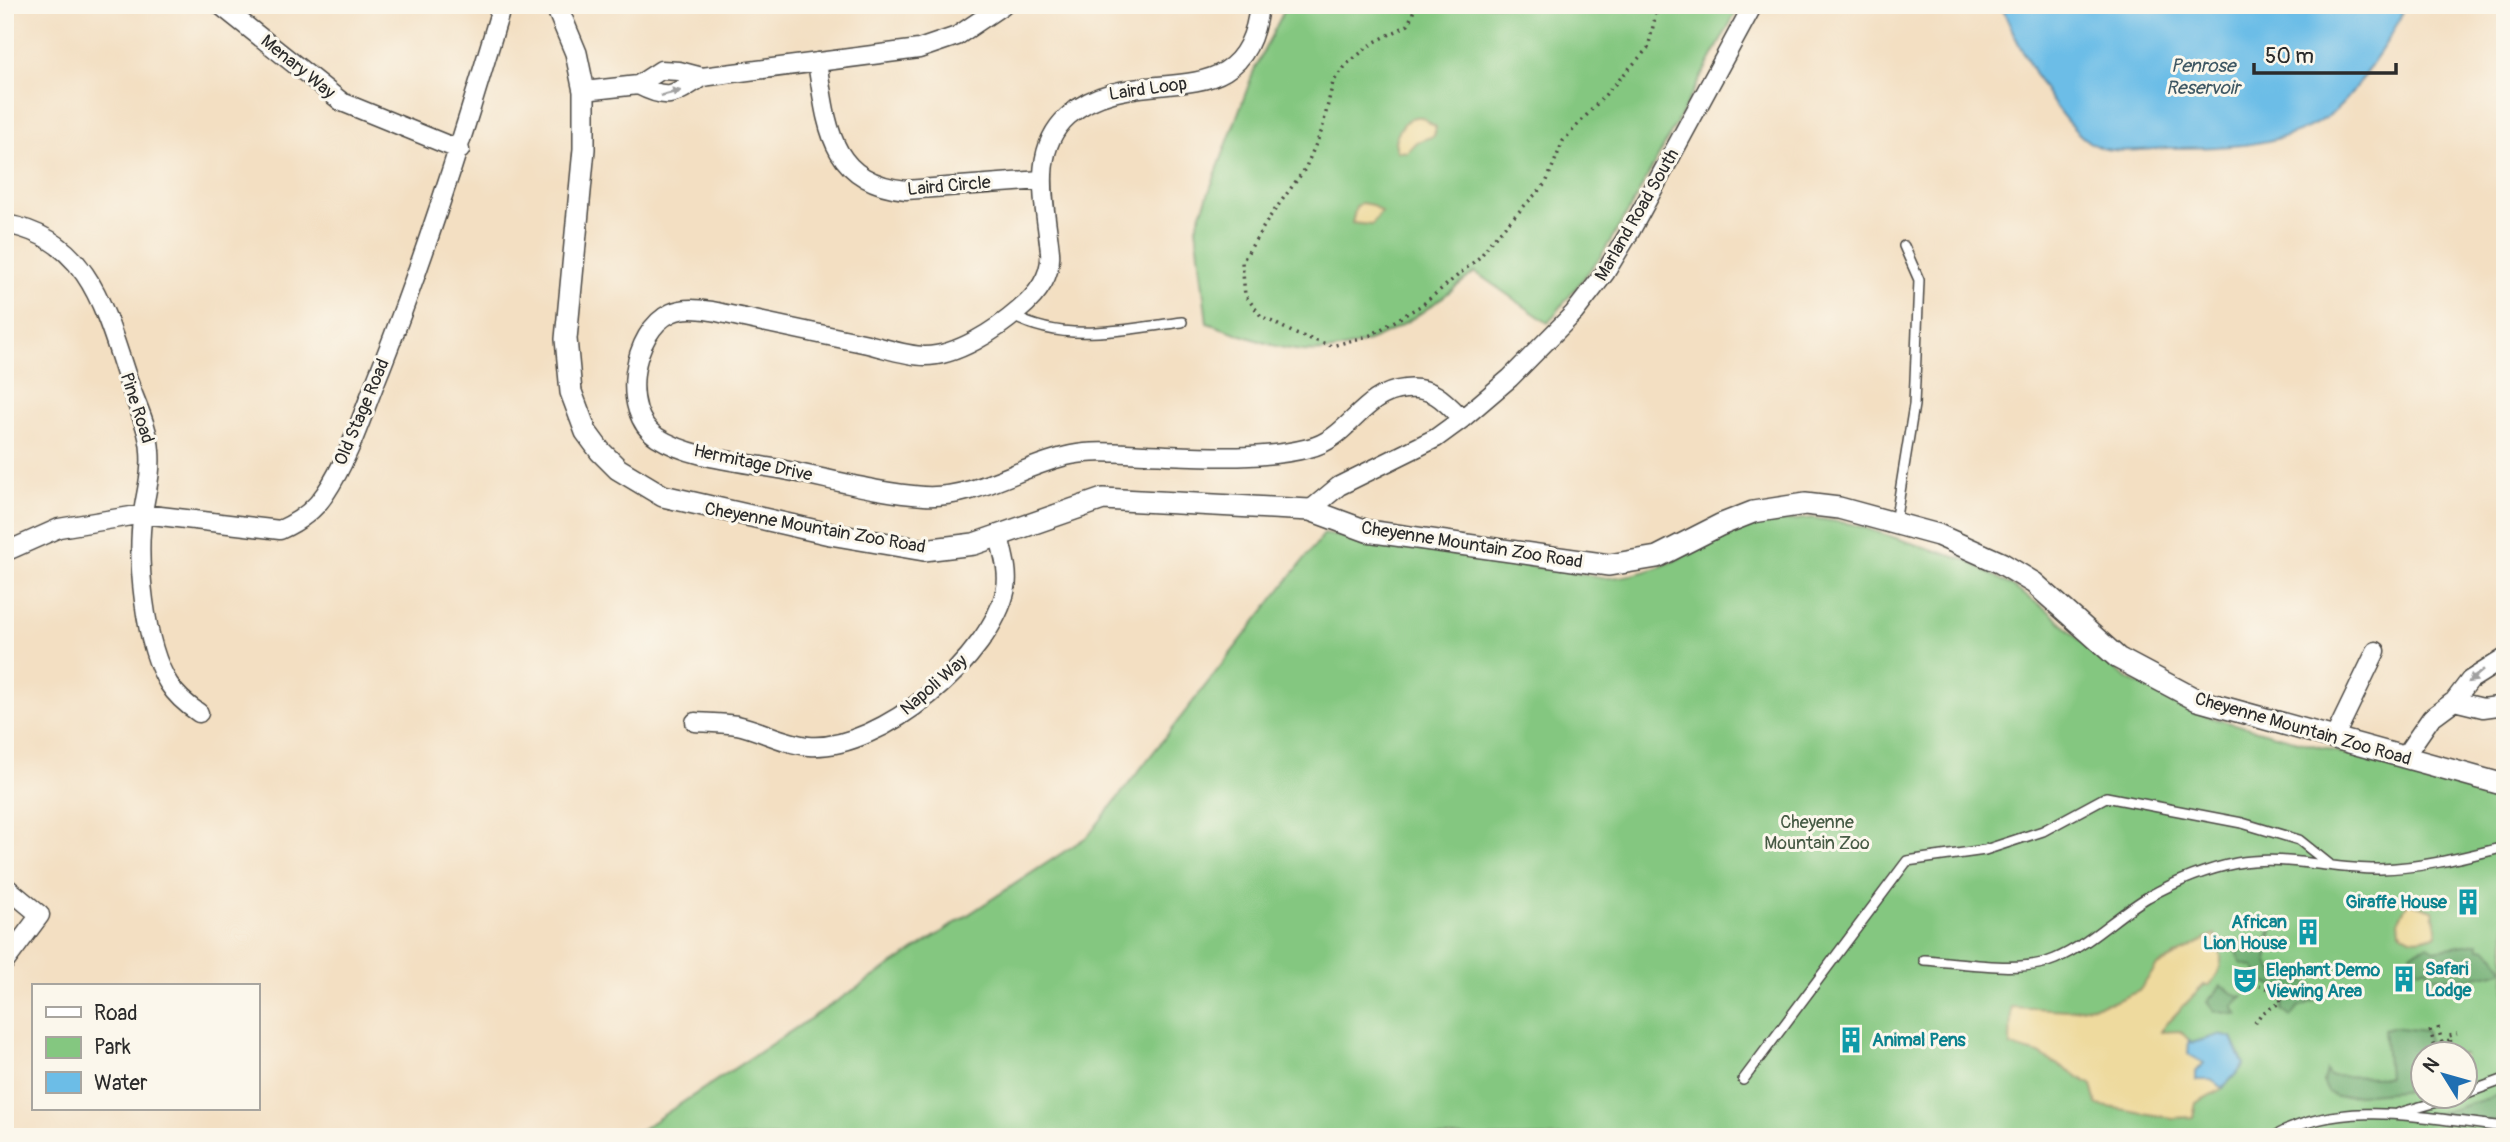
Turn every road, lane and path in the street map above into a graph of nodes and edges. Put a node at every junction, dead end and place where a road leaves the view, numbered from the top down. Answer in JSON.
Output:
{"nodes":[{"id":1,"x":219,"y":5,"type":"edge"},
{"id":2,"x":502,"y":5,"type":"edge"},
{"id":3,"x":555,"y":5,"type":"edge"},
{"id":4,"x":1003,"y":5,"type":"edge"},
{"id":5,"x":1259,"y":5,"type":"edge"},
{"id":6,"x":1416,"y":5,"type":"edge"},
{"id":7,"x":1658,"y":5,"type":"edge"},
{"id":8,"x":1753,"y":5,"type":"edge"},
{"id":9,"x":817,"y":62,"type":"junction"},
{"id":10,"x":584,"y":92,"type":"junction"},
{"id":11,"x":460,"y":149,"type":"junction"},
{"id":12,"x":1041,"y":180,"type":"junction"},
{"id":13,"x":5,"y":224,"type":"edge"},
{"id":14,"x":1904,"y":247,"type":"dead end"},
{"id":15,"x":1013,"y":316,"type":"junction"},
{"id":16,"x":1182,"y":321,"type":"dead end"},
{"id":17,"x":1462,"y":419,"type":"junction"},
{"id":18,"x":1310,"y":510,"type":"junction"},
{"id":19,"x":143,"y":514,"type":"junction"},
{"id":20,"x":1895,"y":523,"type":"junction"},
{"id":21,"x":999,"y":536,"type":"junction"},
{"id":22,"x":5,"y":552,"type":"edge"},
{"id":23,"x":2376,"y":651,"type":"dead end"},
{"id":24,"x":2505,"y":658,"type":"edge"},
{"id":25,"x":2454,"y":701,"type":"junction"},
{"id":26,"x":2505,"y":705,"type":"edge"},
{"id":27,"x":199,"y":713,"type":"dead end"},
{"id":28,"x":695,"y":722,"type":"dead end"},
{"id":29,"x":2334,"y":738,"type":"junction"},
{"id":30,"x":2404,"y":757,"type":"junction"},
{"id":31,"x":2505,"y":785,"type":"edge"},
{"id":32,"x":2505,"y":847,"type":"edge"},
{"id":33,"x":2329,"y":864,"type":"junction"},
{"id":34,"x":5,"y":886,"type":"edge"},
{"id":35,"x":1924,"y":960,"type":"dead end"},
{"id":36,"x":5,"y":962,"type":"edge"},
{"id":37,"x":2260,"y":986,"type":"dead end"},
{"id":38,"x":2255,"y":1023,"type":"dead end"},
{"id":39,"x":2438,"y":1027,"type":"dead end"},
{"id":40,"x":2430,"y":1030,"type":"dead end"},
{"id":41,"x":2457,"y":1034,"type":"dead end"},
{"id":42,"x":2433,"y":1040,"type":"edge"},
{"id":43,"x":2441,"y":1040,"type":"edge"},
{"id":44,"x":2450,"y":1040,"type":"edge"},
{"id":45,"x":2505,"y":1079,"type":"edge"},
{"id":46,"x":1743,"y":1080,"type":"dead end"},
{"id":47,"x":2478,"y":1089,"type":"edge"},
{"id":48,"x":2410,"y":1110,"type":"edge"},
{"id":49,"x":2392,"y":1115,"type":"junction"},
{"id":50,"x":2505,"y":1127,"type":"edge"},
{"id":51,"x":2273,"y":1137,"type":"edge"}],
"edges":[{"from":1,"to":11,"type":"street","name":"Menary Way"},
{"from":2,"to":11,"type":"street","name":"Old Stage Road"},
{"from":3,"to":10,"type":"street","name":"Cheyenne Mountain Zoo Road"},
{"from":4,"to":9,"type":"street"},
{"from":5,"to":12,"type":"street","name":"Laird Loop"},
{"from":6,"to":7,"type":"path"},
{"from":8,"to":17,"type":"street","name":"Marland Road South"},
{"from":9,"to":10,"type":"street"},
{"from":9,"to":12,"type":"street","name":"Laird Circle"},
{"from":10,"to":21,"type":"street","name":"Cheyenne Mountain Zoo Road"},
{"from":11,"to":19,"type":"street","name":"Old Stage Road"},
{"from":12,"to":15,"type":"street","name":"Hermitage Drive"},
{"from":13,"to":19,"type":"street","name":"Pine Road"},
{"from":14,"to":20,"type":"lane"},
{"from":15,"to":16,"type":"lane"},
{"from":15,"to":17,"type":"street","name":"Hermitage Drive"},
{"from":17,"to":18,"type":"street","name":"Marland Road South"},
{"from":18,"to":20,"type":"street","name":"Cheyenne Mountain Zoo Road"},
{"from":18,"to":21,"type":"street","name":"Cheyenne Mountain Zoo Road"},
{"from":19,"to":22,"type":"street","name":"Old Stage Road"},
{"from":19,"to":27,"type":"street","name":"Pine Road"},
{"from":20,"to":29,"type":"street","name":"Cheyenne Mountain Zoo Road"},
{"from":21,"to":28,"type":"street","name":"Napoli Way"},
{"from":23,"to":29,"type":"street"},
{"from":24,"to":25,"type":"street","one_way":true},
{"from":25,"to":26,"type":"street"},
{"from":25,"to":30,"type":"street"},
{"from":29,"to":30,"type":"street","name":"Cheyenne Mountain Zoo Road"},
{"from":30,"to":31,"type":"street","name":"Cheyenne Mountain Zoo Road"},
{"from":32,"to":33,"type":"lane"},
{"from":33,"to":35,"type":"lane"},
{"from":33,"to":46,"type":"lane"},
{"from":34,"to":36,"type":"street"},
{"from":37,"to":38,"type":"path"},
{"from":39,"to":43,"type":"path"},
{"from":40,"to":42,"type":"path"},
{"from":41,"to":44,"type":"path"},
{"from":45,"to":47,"type":"lane"},
{"from":48,"to":49,"type":"lane"},
{"from":49,"to":50,"type":"lane"},
{"from":49,"to":51,"type":"lane"}]}
